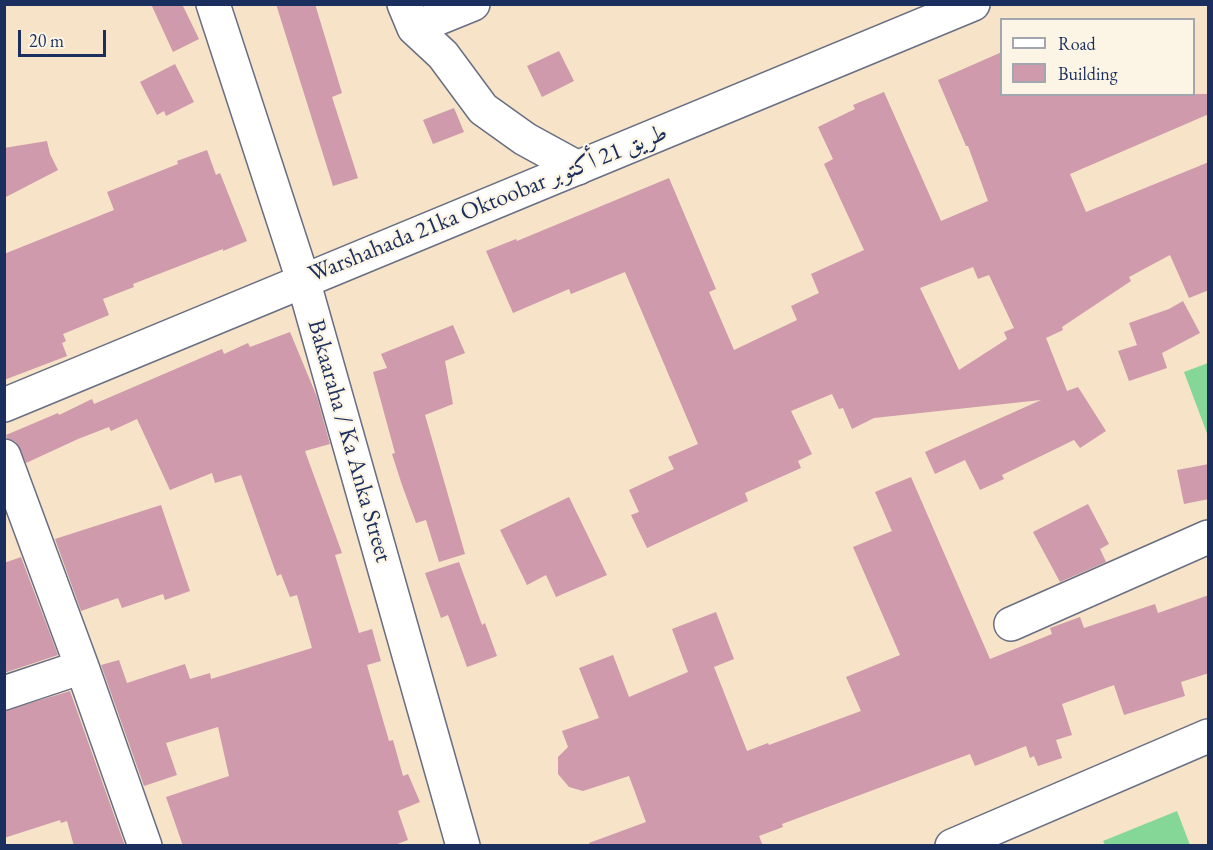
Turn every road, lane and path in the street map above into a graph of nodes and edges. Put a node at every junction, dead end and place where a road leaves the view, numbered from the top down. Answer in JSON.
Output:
{"nodes":[{"id":1,"x":213,"y":4,"type":"edge"},
{"id":2,"x":973,"y":4,"type":"edge"},
{"id":3,"x":455,"y":8,"type":"edge"},
{"id":4,"x":409,"y":16,"type":"edge"},
{"id":5,"x":443,"y":55,"type":"junction"},
{"id":6,"x":578,"y":168,"type":"junction"},
{"id":7,"x":303,"y":280,"type":"junction"},
{"id":8,"x":4,"y":405,"type":"edge"},
{"id":9,"x":4,"y":456,"type":"edge"},
{"id":10,"x":1209,"y":537,"type":"edge"},
{"id":11,"x":1011,"y":624,"type":"dead end"},
{"id":12,"x":82,"y":667,"type":"junction"},
{"id":13,"x":4,"y":693,"type":"edge"},
{"id":14,"x":1209,"y":735,"type":"edge"},
{"id":15,"x":145,"y":846,"type":"edge"},
{"id":16,"x":463,"y":846,"type":"edge"},
{"id":17,"x":952,"y":846,"type":"edge"}],
"edges":[{"from":1,"to":7,"type":"street","name":"Bakaaraha / Ka Anka Street"},
{"from":2,"to":6,"type":"street","name":"Warshahada 21ka Oktoobar طريق 21 أكتوبر"},
{"from":3,"to":4,"type":"street"},
{"from":3,"to":5,"type":"street"},
{"from":4,"to":5,"type":"street"},
{"from":5,"to":6,"type":"street"},
{"from":6,"to":7,"type":"street","name":"Warshahada 21ka Oktoobar طريق 21 أكتوبر"},
{"from":7,"to":8,"type":"street","name":"Warshahada 21ka Oktoobar طريق 21 أكتوبر"},
{"from":7,"to":16,"type":"street","name":"Bakaaraha / Ka Anka Street"},
{"from":9,"to":12,"type":"street"},
{"from":10,"to":11,"type":"street"},
{"from":12,"to":13,"type":"street"},
{"from":12,"to":15,"type":"street"},
{"from":14,"to":17,"type":"street"}]}
